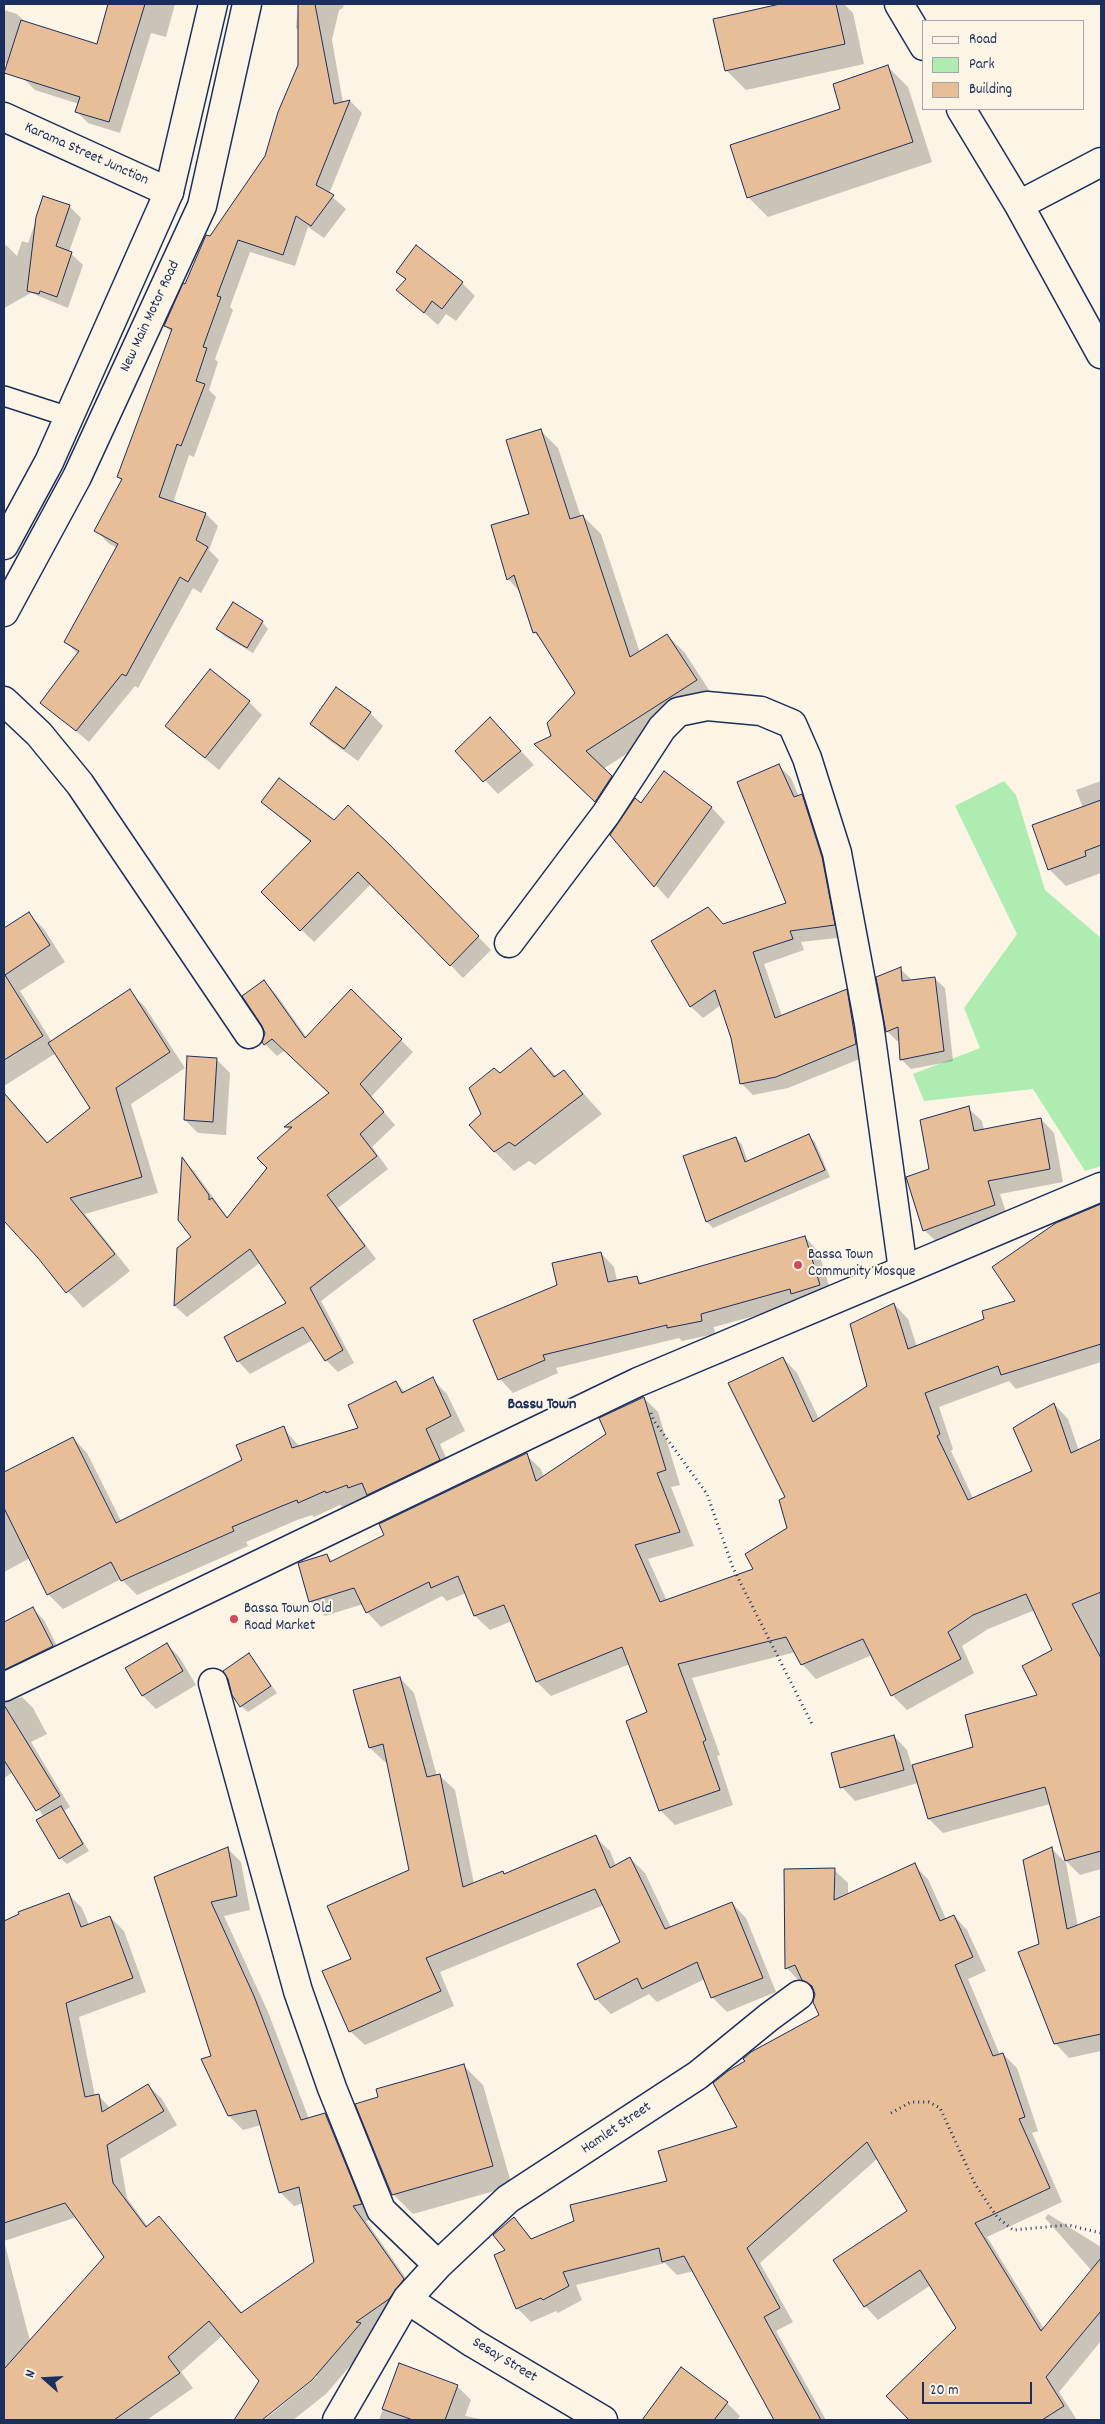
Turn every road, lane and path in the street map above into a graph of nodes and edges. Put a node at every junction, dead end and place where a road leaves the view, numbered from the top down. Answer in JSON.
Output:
{"nodes":[{"id":1,"x":213,"y":4,"type":"edge"},
{"id":2,"x":247,"y":4,"type":"edge"},
{"id":3,"x":899,"y":4,"type":"edge"},
{"id":4,"x":922,"y":43,"type":"edge"},
{"id":5,"x":962,"y":110,"type":"edge"},
{"id":6,"x":4,"y":117,"type":"edge"},
{"id":7,"x":1101,"y":162,"type":"edge"},
{"id":8,"x":169,"y":192,"type":"junction"},
{"id":9,"x":1019,"y":205,"type":"junction"},
{"id":10,"x":1101,"y":354,"type":"edge"},
{"id":11,"x":4,"y":396,"type":"edge"},
{"id":12,"x":70,"y":417,"type":"junction"},
{"id":13,"x":4,"y":545,"type":"edge"},
{"id":14,"x":4,"y":612,"type":"edge"},
{"id":15,"x":4,"y":701,"type":"edge"},
{"id":16,"x":508,"y":943,"type":"dead end"},
{"id":17,"x":249,"y":1034,"type":"dead end"},
{"id":18,"x":1101,"y":1187,"type":"edge"},
{"id":19,"x":903,"y":1270,"type":"junction"},
{"id":20,"x":638,"y":1382,"type":"junction"},
{"id":21,"x":213,"y":1683,"type":"dead end"},
{"id":22,"x":4,"y":1687,"type":"edge"},
{"id":23,"x":813,"y":1726,"type":"dead end"},
{"id":24,"x":799,"y":1995,"type":"dead end"},
{"id":25,"x":891,"y":2113,"type":"dead end"},
{"id":26,"x":1101,"y":2233,"type":"edge"},
{"id":27,"x":438,"y":2265,"type":"junction"},
{"id":28,"x":406,"y":2299,"type":"junction"},
{"id":29,"x":337,"y":2420,"type":"edge"},
{"id":30,"x":603,"y":2420,"type":"edge"}],
"edges":[{"from":1,"to":8,"type":"main road"},
{"from":2,"to":14,"type":"main road","name":"New Main Motor Road"},
{"from":3,"to":4,"type":"main road"},
{"from":5,"to":9,"type":"main road"},
{"from":6,"to":8,"type":"main road","name":"Karama Street Junction"},
{"from":7,"to":9,"type":"main road"},
{"from":8,"to":12,"type":"main road"},
{"from":9,"to":10,"type":"main road"},
{"from":11,"to":12,"type":"lane"},
{"from":12,"to":13,"type":"main road"},
{"from":15,"to":17,"type":"main road"},
{"from":16,"to":19,"type":"main road"},
{"from":18,"to":19,"type":"main road"},
{"from":19,"to":20,"type":"main road"},
{"from":20,"to":22,"type":"main road"},
{"from":20,"to":23,"type":"path"},
{"from":21,"to":27,"type":"main road"},
{"from":24,"to":27,"type":"main road","name":"Hamlet Street"},
{"from":25,"to":26,"type":"path"},
{"from":27,"to":28,"type":"main road","name":"Hamlet Street"},
{"from":28,"to":29,"type":"main road","name":"Hamlet Street"},
{"from":28,"to":30,"type":"main road","name":"Sesay Street"}]}
